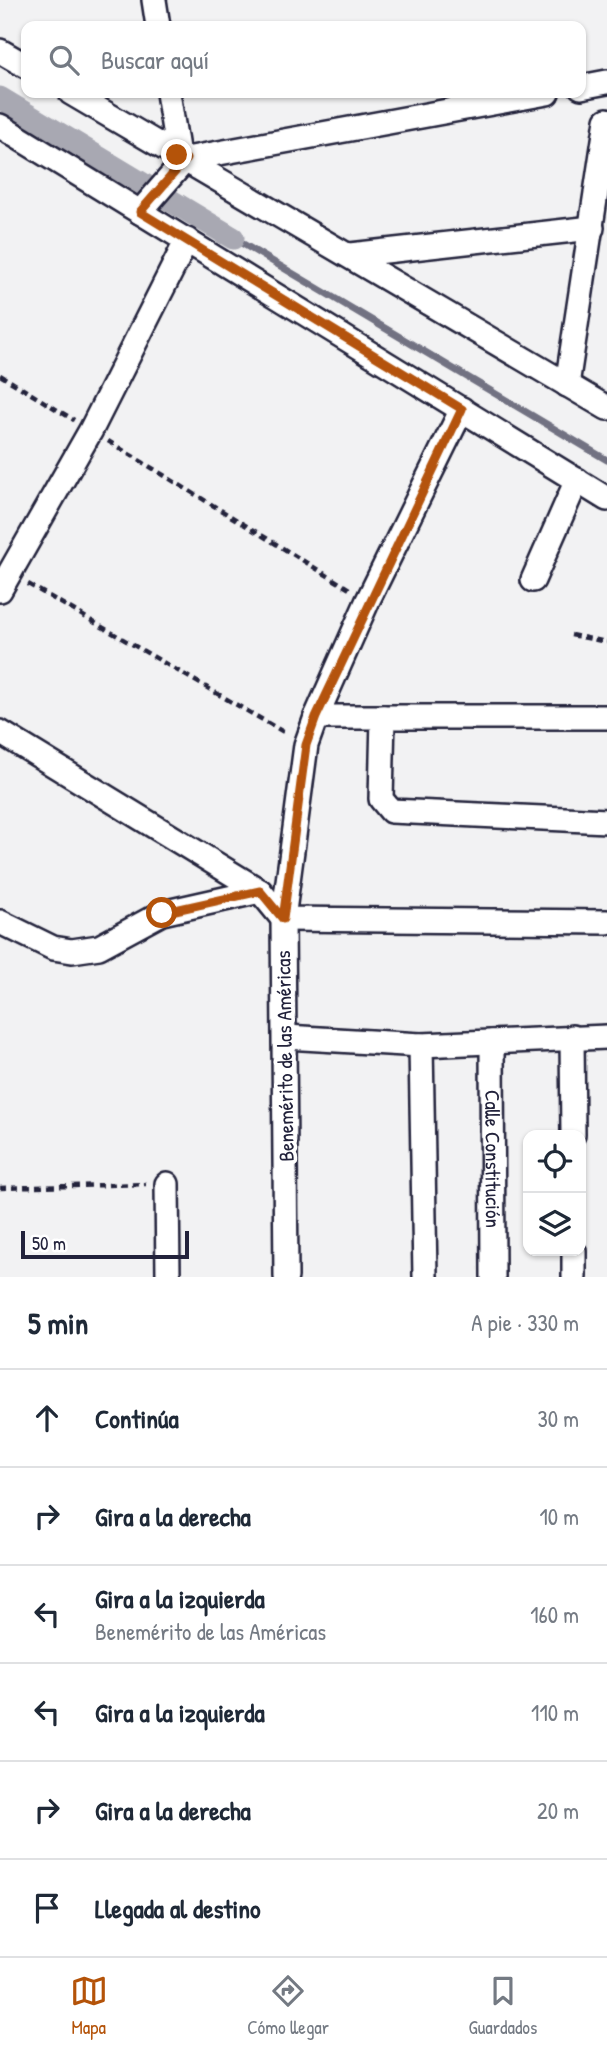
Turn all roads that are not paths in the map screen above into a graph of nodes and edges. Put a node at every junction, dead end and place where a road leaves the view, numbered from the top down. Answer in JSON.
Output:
{"nodes":[{"id":1,"x":154,"y":0,"type":"edge"},
{"id":2,"x":157,"y":21,"type":"edge"},
{"id":3,"x":0,"y":51,"type":"edge"},
{"id":4,"x":21,"y":63,"type":"edge"},
{"id":5,"x":607,"y":82,"type":"edge"},
{"id":6,"x":586,"y":86,"type":"edge"},
{"id":7,"x":79,"y":98,"type":"edge"},
{"id":8,"x":169,"y":98,"type":"edge"},
{"id":9,"x":520,"y":98,"type":"edge"},
{"id":10,"x":607,"y":120,"type":"edge"},
{"id":11,"x":0,"y":126,"type":"edge"},
{"id":12,"x":179,"y":161,"type":"junction"},
{"id":13,"x":147,"y":203,"type":"junction"},
{"id":14,"x":592,"y":228,"type":"junction"},
{"id":15,"x":187,"y":240,"type":"junction"},
{"id":16,"x":350,"y":255,"type":"junction"},
{"id":17,"x":567,"y":385,"type":"junction"},
{"id":18,"x":607,"y":408,"type":"edge"},
{"id":19,"x":462,"y":409,"type":"junction"},
{"id":20,"x":577,"y":480,"type":"junction"},
{"id":21,"x":607,"y":499,"type":"edge"},
{"id":22,"x":533,"y":580,"type":"dead end"},
{"id":23,"x":5,"y":581,"type":"edge"},
{"id":24,"x":316,"y":717,"type":"junction"},
{"id":25,"x":383,"y":717,"type":"junction"},
{"id":26,"x":607,"y":717,"type":"edge"},
{"id":27,"x":0,"y":732,"type":"edge"},
{"id":28,"x":607,"y":821,"type":"edge"},
{"id":29,"x":260,"y":891,"type":"junction"},
{"id":30,"x":283,"y":919,"type":"junction"},
{"id":31,"x":0,"y":922,"type":"edge"},
{"id":32,"x":607,"y":922,"type":"edge"},
{"id":33,"x":286,"y":1037,"type":"junction"},
{"id":34,"x":572,"y":1037,"type":"junction"},
{"id":35,"x":607,"y":1037,"type":"edge"},
{"id":36,"x":492,"y":1042,"type":"junction"},
{"id":37,"x":421,"y":1045,"type":"junction"},
{"id":38,"x":573,"y":1130,"type":"edge"},
{"id":39,"x":167,"y":1184,"type":"road end"},
{"id":40,"x":574,"y":1256,"type":"edge"},
{"id":41,"x":168,"y":1277,"type":"edge"},
{"id":42,"x":286,"y":1277,"type":"edge"},
{"id":43,"x":425,"y":1277,"type":"edge"},
{"id":44,"x":494,"y":1277,"type":"edge"},
{"id":45,"x":574,"y":1277,"type":"edge"}],
"edges":[{"from":1,"to":2,"type":"street"},
{"from":3,"to":4,"type":"street"},
{"from":5,"to":6,"type":"street"},
{"from":7,"to":12,"type":"street"},
{"from":8,"to":12,"type":"street"},
{"from":9,"to":12,"type":"street"},
{"from":10,"to":14,"type":"street"},
{"from":11,"to":13,"type":"street"},
{"from":12,"to":13,"type":"street"},
{"from":12,"to":16,"type":"street"},
{"from":13,"to":15,"type":"street"},
{"from":14,"to":16,"type":"street"},
{"from":14,"to":17,"type":"street"},
{"from":15,"to":19,"type":"street"},
{"from":15,"to":23,"type":"street"},
{"from":16,"to":17,"type":"street"},
{"from":17,"to":18,"type":"street"},
{"from":19,"to":20,"type":"street"},
{"from":19,"to":24,"type":"street","name":"Benemérito de las Américas"},
{"from":20,"to":21,"type":"street"},
{"from":20,"to":22,"type":"street"},
{"from":24,"to":25,"type":"street"},
{"from":24,"to":30,"type":"street","name":"Benemérito de las Américas"},
{"from":25,"to":26,"type":"street"},
{"from":25,"to":28,"type":"street"},
{"from":27,"to":29,"type":"street"},
{"from":29,"to":30,"type":"street"},
{"from":29,"to":31,"type":"street"},
{"from":30,"to":32,"type":"street"},
{"from":30,"to":33,"type":"street","name":"Benemérito de las Américas"},
{"from":33,"to":37,"type":"street"},
{"from":33,"to":42,"type":"street","name":"Benemérito de las Américas"},
{"from":34,"to":35,"type":"street"},
{"from":34,"to":36,"type":"street"},
{"from":34,"to":38,"type":"street"},
{"from":36,"to":37,"type":"street"},
{"from":36,"to":44,"type":"street","name":"Calle Constitución"},
{"from":37,"to":43,"type":"street"},
{"from":39,"to":41,"type":"street"},
{"from":40,"to":45,"type":"street"}]}
